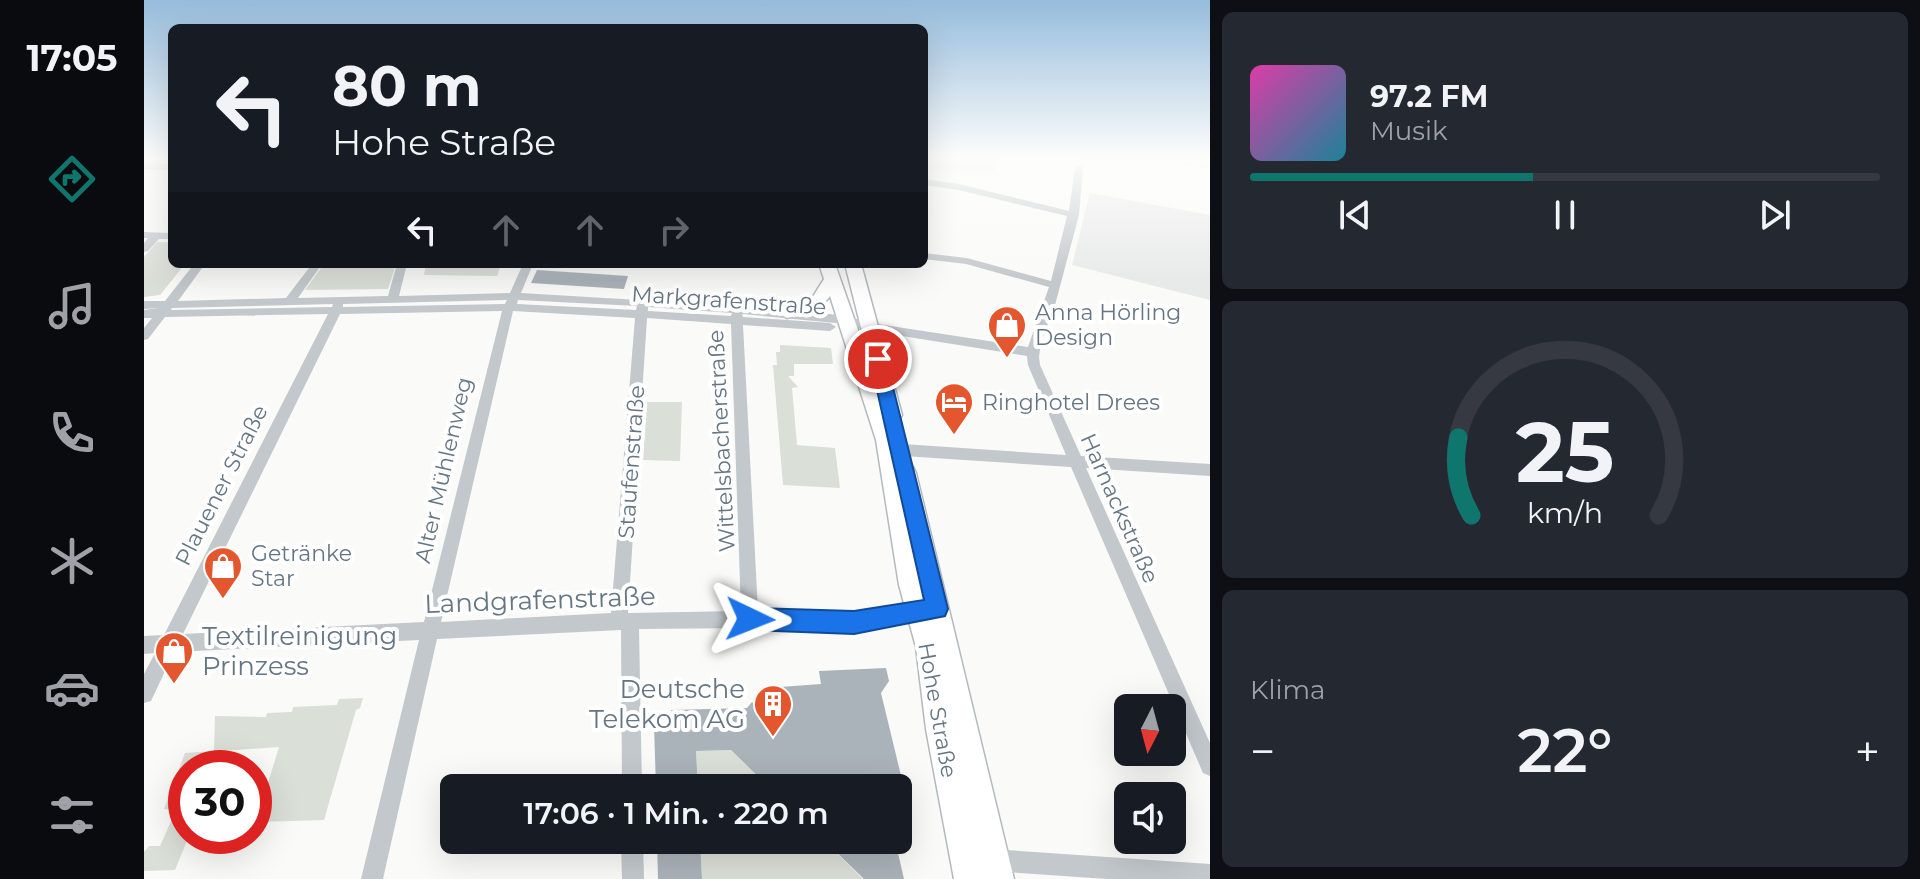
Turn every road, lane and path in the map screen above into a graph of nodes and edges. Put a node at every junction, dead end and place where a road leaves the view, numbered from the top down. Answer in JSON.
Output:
{"nodes":[{"id":1,"x":1008,"y":199,"type":"edge"},
{"id":2,"x":1076,"y":199,"type":"edge"},
{"id":3,"x":1074,"y":215,"type":"junction"},
{"id":4,"x":150,"y":236,"type":"edge"},
{"id":5,"x":144,"y":249,"type":"edge"},
{"id":6,"x":928,"y":256,"type":"edge"},
{"id":7,"x":197,"y":268,"type":"edge"},
{"id":8,"x":314,"y":268,"type":"edge"},
{"id":9,"x":401,"y":268,"type":"edge"},
{"id":10,"x":526,"y":268,"type":"edge"},
{"id":11,"x":854,"y":268,"type":"edge"},
{"id":12,"x":830,"y":271,"type":"edge"},
{"id":13,"x":1054,"y":285,"type":"junction"},
{"id":14,"x":393,"y":297,"type":"junction"},
{"id":15,"x":291,"y":299,"type":"junction"},
{"id":16,"x":512,"y":301,"type":"junction"},
{"id":17,"x":171,"y":302,"type":"junction"},
{"id":18,"x":339,"y":304,"type":"junction"},
{"id":19,"x":144,"y":305,"type":"edge"},
{"id":20,"x":642,"y":308,"type":"junction"},
{"id":21,"x":787,"y":313,"type":"junction"},
{"id":22,"x":144,"y":314,"type":"edge"},
{"id":23,"x":160,"y":315,"type":"junction"},
{"id":24,"x":737,"y":315,"type":"junction"},
{"id":25,"x":848,"y":324,"type":"junction"},
{"id":26,"x":871,"y":327,"type":"junction"},
{"id":27,"x":144,"y":336,"type":"edge"},
{"id":28,"x":1031,"y":352,"type":"junction"},
{"id":29,"x":894,"y":450,"type":"junction"},
{"id":30,"x":1074,"y":460,"type":"junction"},
{"id":31,"x":1210,"y":470,"type":"edge"},
{"id":32,"x":928,"y":610,"type":"junction"},
{"id":33,"x":750,"y":619,"type":"junction"},
{"id":34,"x":625,"y":622,"type":"junction"},
{"id":35,"x":430,"y":630,"type":"junction"},
{"id":36,"x":169,"y":644,"type":"junction"},
{"id":37,"x":144,"y":645,"type":"edge"},
{"id":38,"x":144,"y":694,"type":"edge"},
{"id":39,"x":1210,"y":766,"type":"edge"},
{"id":40,"x":631,"y":774,"type":"edge"},
{"id":41,"x":632,"y":854,"type":"edge"},
{"id":42,"x":982,"y":869,"type":"edge"},
{"id":43,"x":1210,"y":875,"type":"edge"},
{"id":44,"x":372,"y":879,"type":"edge"},
{"id":45,"x":633,"y":879,"type":"edge"}],
"edges":[{"from":1,"to":3,"type":"street"},
{"from":2,"to":3,"type":"street"},
{"from":3,"to":13,"type":"street"},
{"from":4,"to":5,"type":"street"},
{"from":6,"to":13,"type":"street"},
{"from":7,"to":17,"type":"street"},
{"from":8,"to":15,"type":"street"},
{"from":9,"to":14,"type":"street"},
{"from":10,"to":16,"type":"street","name":"Alter Mühlenweg"},
{"from":11,"to":26,"type":"main road","name":"Hohe Straße"},
{"from":12,"to":21,"type":"main road"},
{"from":12,"to":25,"type":"main road","name":"Hohe Straße"},
{"from":13,"to":28,"type":"street"},
{"from":14,"to":16,"type":"street","name":"Markgrafenstraße"},
{"from":14,"to":18,"type":"street","name":"Markgrafenstraße"},
{"from":15,"to":17,"type":"street","name":"Markgrafenstraße"},
{"from":15,"to":18,"type":"street","name":"Markgrafenstraße"},
{"from":16,"to":18,"type":"street","name":"Markgrafenstraße"},
{"from":16,"to":20,"type":"street","name":"Markgrafenstraße"},
{"from":16,"to":35,"type":"street","name":"Alter Mühlenweg"},
{"from":17,"to":19,"type":"street","name":"Markgrafenstraße"},
{"from":17,"to":23,"type":"street"},
{"from":18,"to":23,"type":"street","name":"Markgrafenstraße"},
{"from":18,"to":36,"type":"street","name":"Plauener Straße"},
{"from":20,"to":24,"type":"street","name":"Markgrafenstraße"},
{"from":20,"to":34,"type":"street","name":"Staufenstraße"},
{"from":21,"to":24,"type":"street","name":"Markgrafenstraße"},
{"from":21,"to":25,"type":"street","name":"Markgrafenstraße"},
{"from":22,"to":23,"type":"street","name":"Markgrafenstraße"},
{"from":23,"to":27,"type":"street"},
{"from":24,"to":25,"type":"street","name":"Markgrafenstraße"},
{"from":24,"to":33,"type":"street","name":"Wittelsbacherstraße"},
{"from":25,"to":26,"type":"street","name":"Markgrafenstraße"},
{"from":25,"to":29,"type":"main road","name":"Hohe Straße"},
{"from":26,"to":28,"type":"street","name":"Markgrafenstraße"},
{"from":26,"to":29,"type":"main road","name":"Hohe Straße"},
{"from":28,"to":30,"type":"street","name":"Harnackstraße"},
{"from":29,"to":30,"type":"street"},
{"from":29,"to":32,"type":"main road","name":"Hohe Straße"},
{"from":30,"to":31,"type":"street"},
{"from":30,"to":39,"type":"street","name":"Harnackstraße"},
{"from":32,"to":33,"type":"street","name":"Landgrafenstraße"},
{"from":32,"to":42,"type":"main road","name":"Hohe Straße"},
{"from":33,"to":34,"type":"street","name":"Landgrafenstraße"},
{"from":34,"to":35,"type":"street","name":"Landgrafenstraße"},
{"from":34,"to":40,"type":"street","name":"Staufenstraße"},
{"from":35,"to":36,"type":"street","name":"Landgrafenstraße"},
{"from":35,"to":44,"type":"street","name":"Alter Mühlenweg"},
{"from":36,"to":37,"type":"street","name":"Landgrafenstraße"},
{"from":36,"to":38,"type":"street","name":"Plauener Straße"},
{"from":41,"to":45,"type":"street"},
{"from":42,"to":43,"type":"street"}]}
